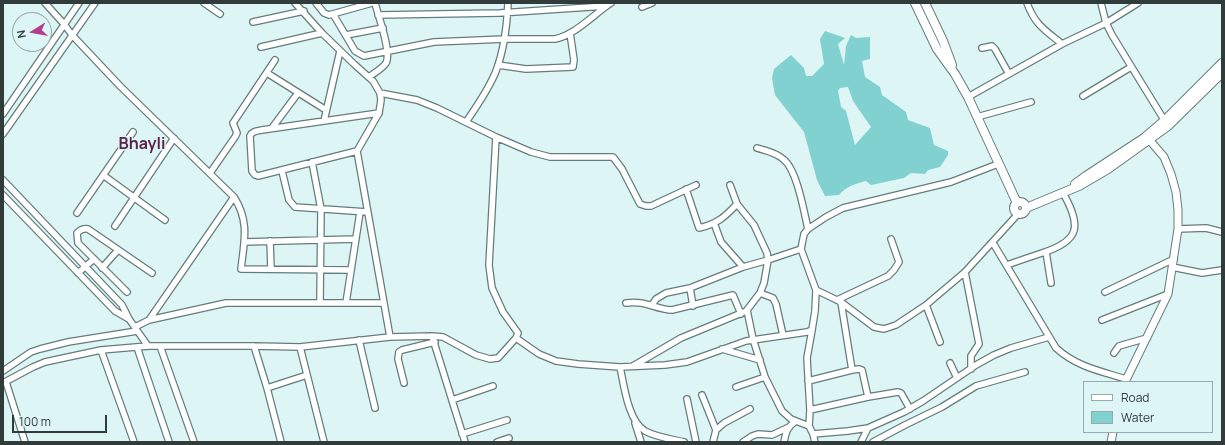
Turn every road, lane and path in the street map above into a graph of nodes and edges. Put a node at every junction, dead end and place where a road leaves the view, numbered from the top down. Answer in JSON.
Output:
{"nodes":[{"id":1,"x":46,"y":3,"type":"edge"},
{"id":2,"x":80,"y":3,"type":"edge"},
{"id":3,"x":95,"y":3,"type":"edge"},
{"id":4,"x":204,"y":3,"type":"edge"},
{"id":5,"x":295,"y":3,"type":"edge"},
{"id":6,"x":316,"y":3,"type":"edge"},
{"id":7,"x":373,"y":3,"type":"edge"},
{"id":8,"x":508,"y":3,"type":"edge"},
{"id":9,"x":652,"y":3,"type":"edge"},
{"id":10,"x":915,"y":3,"type":"edge"},
{"id":11,"x":925,"y":3,"type":"edge"},
{"id":12,"x":1027,"y":3,"type":"edge"},
{"id":13,"x":1100,"y":3,"type":"edge"},
{"id":14,"x":1138,"y":3,"type":"edge"},
{"id":15,"x":609,"y":4,"type":"edge"},
{"id":16,"x":642,"y":7,"type":"dead end"},
{"id":17,"x":304,"y":11,"type":"junction"},
{"id":18,"x":508,"y":12,"type":"junction"},
{"id":19,"x":220,"y":14,"type":"dead end"},
{"id":20,"x":333,"y":14,"type":"junction"},
{"id":21,"x":378,"y":15,"type":"junction"},
{"id":22,"x":253,"y":22,"type":"dead end"},
{"id":23,"x":1106,"y":23,"type":"junction"},
{"id":24,"x":64,"y":24,"type":"junction"},
{"id":25,"x":383,"y":28,"type":"junction"},
{"id":26,"x":322,"y":33,"type":"junction"},
{"id":27,"x":570,"y":33,"type":"junction"},
{"id":28,"x":72,"y":35,"type":"junction"},
{"id":29,"x":346,"y":35,"type":"junction"},
{"id":30,"x":504,"y":39,"type":"junction"},
{"id":31,"x":1062,"y":44,"type":"junction"},
{"id":32,"x":261,"y":47,"type":"dead end"},
{"id":33,"x":982,"y":48,"type":"dead end"},
{"id":34,"x":340,"y":50,"type":"junction"},
{"id":35,"x":387,"y":52,"type":"junction"},
{"id":36,"x":275,"y":60,"type":"dead end"},
{"id":37,"x":1222,"y":63,"type":"edge"},
{"id":38,"x":498,"y":65,"type":"junction"},
{"id":39,"x":1131,"y":67,"type":"junction"},
{"id":40,"x":267,"y":73,"type":"junction"},
{"id":41,"x":1222,"y":73,"type":"edge"},
{"id":42,"x":955,"y":74,"type":"junction"},
{"id":43,"x":1009,"y":74,"type":"junction"},
{"id":44,"x":369,"y":77,"type":"junction"},
{"id":45,"x":298,"y":93,"type":"junction"},
{"id":46,"x":380,"y":93,"type":"junction"},
{"id":47,"x":1083,"y":96,"type":"dead end"},
{"id":48,"x":968,"y":97,"type":"junction"},
{"id":49,"x":1031,"y":102,"type":"dead end"},
{"id":50,"x":326,"y":110,"type":"junction"},
{"id":51,"x":379,"y":113,"type":"junction"},
{"id":52,"x":3,"y":114,"type":"edge"},
{"id":53,"x":977,"y":117,"type":"junction"},
{"id":54,"x":324,"y":121,"type":"junction"},
{"id":55,"x":466,"y":122,"type":"junction"},
{"id":56,"x":1167,"y":123,"type":"junction"},
{"id":57,"x":272,"y":128,"type":"junction"},
{"id":58,"x":132,"y":132,"type":"dead end"},
{"id":59,"x":3,"y":134,"type":"edge"},
{"id":60,"x":496,"y":137,"type":"junction"},
{"id":61,"x":174,"y":138,"type":"junction"},
{"id":62,"x":1147,"y":138,"type":"junction"},
{"id":63,"x":757,"y":148,"type":"dead end"},
{"id":64,"x":357,"y":151,"type":"junction"},
{"id":65,"x":312,"y":162,"type":"junction"},
{"id":66,"x":998,"y":164,"type":"junction"},
{"id":67,"x":282,"y":171,"type":"junction"},
{"id":68,"x":210,"y":173,"type":"junction"},
{"id":69,"x":103,"y":175,"type":"junction"},
{"id":70,"x":3,"y":180,"type":"edge"},
{"id":71,"x":696,"y":185,"type":"dead end"},
{"id":72,"x":730,"y":185,"type":"dead end"},
{"id":73,"x":686,"y":189,"type":"junction"},
{"id":74,"x":1065,"y":192,"type":"junction"},
{"id":75,"x":3,"y":195,"type":"edge"},
{"id":76,"x":134,"y":197,"type":"junction"},
{"id":77,"x":234,"y":197,"type":"junction"},
{"id":78,"x":1017,"y":203,"type":"junction"},
{"id":79,"x":738,"y":204,"type":"junction"},
{"id":80,"x":1026,"y":208,"type":"junction"},
{"id":81,"x":320,"y":209,"type":"junction"},
{"id":82,"x":360,"y":212,"type":"junction"},
{"id":83,"x":367,"y":212,"type":"junction"},
{"id":84,"x":77,"y":213,"type":"dead end"},
{"id":85,"x":1018,"y":214,"type":"junction"},
{"id":86,"x":165,"y":220,"type":"dead end"},
{"id":87,"x":714,"y":223,"type":"junction"},
{"id":88,"x":115,"y":226,"type":"dead end"},
{"id":89,"x":808,"y":229,"type":"junction"},
{"id":90,"x":1178,"y":229,"type":"junction"},
{"id":91,"x":1222,"y":232,"type":"edge"},
{"id":92,"x":320,"y":240,"type":"junction"},
{"id":93,"x":356,"y":240,"type":"junction"},
{"id":94,"x":891,"y":240,"type":"dead end"},
{"id":95,"x":270,"y":241,"type":"junction"},
{"id":96,"x":244,"y":242,"type":"junction"},
{"id":97,"x":993,"y":243,"type":"junction"},
{"id":98,"x":801,"y":249,"type":"junction"},
{"id":99,"x":118,"y":250,"type":"junction"},
{"id":100,"x":1046,"y":252,"type":"junction"},
{"id":101,"x":94,"y":259,"type":"junction"},
{"id":102,"x":1174,"y":259,"type":"junction"},
{"id":103,"x":768,"y":260,"type":"junction"},
{"id":104,"x":1007,"y":265,"type":"junction"},
{"id":105,"x":86,"y":267,"type":"junction"},
{"id":106,"x":743,"y":267,"type":"junction"},
{"id":107,"x":1172,"y":267,"type":"junction"},
{"id":108,"x":102,"y":268,"type":"junction"},
{"id":109,"x":271,"y":269,"type":"junction"},
{"id":110,"x":321,"y":269,"type":"junction"},
{"id":111,"x":351,"y":270,"type":"junction"},
{"id":112,"x":1222,"y":270,"type":"edge"},
{"id":113,"x":965,"y":272,"type":"junction"},
{"id":114,"x":78,"y":273,"type":"junction"},
{"id":115,"x":152,"y":273,"type":"dead end"},
{"id":116,"x":1051,"y":283,"type":"dead end"},
{"id":117,"x":690,"y":288,"type":"junction"},
{"id":118,"x":816,"y":290,"type":"junction"},
{"id":119,"x":127,"y":292,"type":"dead end"},
{"id":120,"x":1105,"y":292,"type":"dead end"},
{"id":121,"x":760,"y":293,"type":"junction"},
{"id":122,"x":1168,"y":294,"type":"junction"},
{"id":123,"x":839,"y":301,"type":"junction"},
{"id":124,"x":320,"y":303,"type":"junction"},
{"id":125,"x":346,"y":303,"type":"junction"},
{"id":126,"x":384,"y":303,"type":"junction"},
{"id":127,"x":626,"y":303,"type":"dead end"},
{"id":128,"x":652,"y":305,"type":"junction"},
{"id":129,"x":926,"y":305,"type":"junction"},
{"id":130,"x":693,"y":306,"type":"junction"},
{"id":131,"x":747,"y":310,"type":"junction"},
{"id":132,"x":741,"y":314,"type":"junction"},
{"id":133,"x":129,"y":319,"type":"junction"},
{"id":134,"x":149,"y":320,"type":"junction"},
{"id":135,"x":1102,"y":320,"type":"dead end"},
{"id":136,"x":136,"y":329,"type":"junction"},
{"id":137,"x":812,"y":330,"type":"junction"},
{"id":138,"x":782,"y":335,"type":"junction"},
{"id":139,"x":390,"y":336,"type":"junction"},
{"id":140,"x":432,"y":336,"type":"junction"},
{"id":141,"x":1049,"y":337,"type":"junction"},
{"id":142,"x":516,"y":338,"type":"junction"},
{"id":143,"x":1147,"y":338,"type":"junction"},
{"id":144,"x":359,"y":340,"type":"junction"},
{"id":145,"x":754,"y":340,"type":"junction"},
{"id":146,"x":435,"y":342,"type":"junction"},
{"id":147,"x":940,"y":342,"type":"dead end"},
{"id":148,"x":148,"y":346,"type":"junction"},
{"id":149,"x":160,"y":346,"type":"junction"},
{"id":150,"x":254,"y":346,"type":"junction"},
{"id":151,"x":137,"y":347,"type":"junction"},
{"id":152,"x":300,"y":347,"type":"junction"},
{"id":153,"x":722,"y":349,"type":"junction"},
{"id":154,"x":101,"y":350,"type":"junction"},
{"id":155,"x":1114,"y":353,"type":"dead end"},
{"id":156,"x":760,"y":360,"type":"junction"},
{"id":157,"x":950,"y":363,"type":"dead end"},
{"id":158,"x":631,"y":367,"type":"junction"},
{"id":159,"x":620,"y":368,"type":"junction"},
{"id":160,"x":971,"y":369,"type":"junction"},
{"id":161,"x":852,"y":370,"type":"junction"},
{"id":162,"x":3,"y":371,"type":"edge"},
{"id":163,"x":1025,"y":372,"type":"dead end"},
{"id":164,"x":307,"y":375,"type":"junction"},
{"id":165,"x":765,"y":377,"type":"junction"},
{"id":166,"x":958,"y":378,"type":"junction"},
{"id":167,"x":1126,"y":380,"type":"edge"},
{"id":168,"x":808,"y":381,"type":"junction"},
{"id":169,"x":5,"y":382,"type":"edge"},
{"id":170,"x":404,"y":383,"type":"dead end"},
{"id":171,"x":493,"y":386,"type":"dead end"},
{"id":172,"x":736,"y":387,"type":"dead end"},
{"id":173,"x":267,"y":388,"type":"junction"},
{"id":174,"x":702,"y":395,"type":"dead end"},
{"id":175,"x":868,"y":397,"type":"junction"},
{"id":176,"x":687,"y":399,"type":"dead end"},
{"id":177,"x":452,"y":400,"type":"junction"},
{"id":178,"x":376,"y":408,"type":"dead end"},
{"id":179,"x":910,"y":408,"type":"junction"},
{"id":180,"x":750,"y":409,"type":"dead end"},
{"id":181,"x":810,"y":410,"type":"junction"},
{"id":182,"x":634,"y":419,"type":"junction"},
{"id":183,"x":507,"y":420,"type":"dead end"},
{"id":184,"x":796,"y":421,"type":"junction"},
{"id":185,"x":789,"y":426,"type":"junction"},
{"id":186,"x":809,"y":426,"type":"junction"},
{"id":187,"x":868,"y":428,"type":"junction"},
{"id":188,"x":716,"y":430,"type":"junction"},
{"id":189,"x":462,"y":434,"type":"junction"},
{"id":190,"x":813,"y":434,"type":"junction"},
{"id":191,"x":509,"y":438,"type":"dead end"},
{"id":192,"x":25,"y":442,"type":"edge"},
{"id":193,"x":134,"y":442,"type":"edge"},
{"id":194,"x":170,"y":442,"type":"edge"},
{"id":195,"x":194,"y":442,"type":"edge"},
{"id":196,"x":281,"y":442,"type":"edge"},
{"id":197,"x":324,"y":442,"type":"edge"},
{"id":198,"x":465,"y":442,"type":"edge"},
{"id":199,"x":497,"y":442,"type":"edge"},
{"id":200,"x":641,"y":442,"type":"edge"},
{"id":201,"x":684,"y":442,"type":"edge"},
{"id":202,"x":696,"y":442,"type":"edge"},
{"id":203,"x":713,"y":442,"type":"edge"},
{"id":204,"x":743,"y":442,"type":"edge"},
{"id":205,"x":784,"y":442,"type":"edge"},
{"id":206,"x":815,"y":442,"type":"edge"},
{"id":207,"x":861,"y":442,"type":"edge"},
{"id":208,"x":872,"y":442,"type":"edge"}],
"edges":[{"from":1,"to":24,"type":"street"},
{"from":2,"to":24,"type":"street"},
{"from":3,"to":28,"type":"street"},
{"from":4,"to":19,"type":"street"},
{"from":5,"to":17,"type":"street"},
{"from":6,"to":20,"type":"street"},
{"from":7,"to":20,"type":"street"},
{"from":7,"to":21,"type":"street"},
{"from":8,"to":18,"type":"street"},
{"from":9,"to":16,"type":"street"},
{"from":10,"to":42,"type":"main road"},
{"from":11,"to":42,"type":"main road"},
{"from":12,"to":31,"type":"street"},
{"from":13,"to":23,"type":"street"},
{"from":14,"to":23,"type":"street"},
{"from":15,"to":18,"type":"street"},
{"from":15,"to":27,"type":"street"},
{"from":17,"to":22,"type":"street"},
{"from":17,"to":26,"type":"street"},
{"from":18,"to":21,"type":"street"},
{"from":18,"to":30,"type":"street"},
{"from":20,"to":29,"type":"street"},
{"from":21,"to":25,"type":"street"},
{"from":23,"to":31,"type":"street"},
{"from":23,"to":39,"type":"street"},
{"from":24,"to":28,"type":"street"},
{"from":24,"to":52,"type":"street"},
{"from":25,"to":29,"type":"street"},
{"from":25,"to":35,"type":"street"},
{"from":26,"to":32,"type":"street"},
{"from":26,"to":34,"type":"street"},
{"from":27,"to":30,"type":"street"},
{"from":27,"to":38,"type":"street"},
{"from":28,"to":59,"type":"street"},
{"from":28,"to":61,"type":"street"},
{"from":29,"to":35,"type":"street"},
{"from":30,"to":35,"type":"street"},
{"from":30,"to":38,"type":"street"},
{"from":31,"to":43,"type":"street"},
{"from":33,"to":43,"type":"street"},
{"from":34,"to":44,"type":"street"},
{"from":34,"to":50,"type":"street"},
{"from":35,"to":44,"type":"street"},
{"from":36,"to":40,"type":"street"},
{"from":37,"to":56,"type":"main road"},
{"from":38,"to":55,"type":"street"},
{"from":39,"to":47,"type":"street"},
{"from":39,"to":56,"type":"street"},
{"from":40,"to":45,"type":"street"},
{"from":40,"to":68,"type":"street"},
{"from":41,"to":56,"type":"main road"},
{"from":42,"to":48,"type":"main road"},
{"from":43,"to":48,"type":"street"},
{"from":44,"to":46,"type":"street"},
{"from":45,"to":50,"type":"street"},
{"from":45,"to":57,"type":"street"},
{"from":46,"to":51,"type":"street"},
{"from":46,"to":55,"type":"street"},
{"from":48,"to":53,"type":"main road"},
{"from":49,"to":53,"type":"street"},
{"from":50,"to":54,"type":"street"},
{"from":51,"to":54,"type":"street"},
{"from":51,"to":64,"type":"street"},
{"from":53,"to":66,"type":"main road"},
{"from":54,"to":57,"type":"street"},
{"from":55,"to":60,"type":"street"},
{"from":56,"to":62,"type":"main road"},
{"from":57,"to":67,"type":"street"},
{"from":58,"to":69,"type":"street"},
{"from":60,"to":73,"type":"street"},
{"from":60,"to":142,"type":"street"},
{"from":61,"to":68,"type":"street"},
{"from":61,"to":76,"type":"street"},
{"from":62,"to":74,"type":"main road"},
{"from":62,"to":90,"type":"street"},
{"from":63,"to":89,"type":"street"},
{"from":64,"to":65,"type":"street"},
{"from":64,"to":83,"type":"street"},
{"from":65,"to":67,"type":"street"},
{"from":65,"to":81,"type":"street"},
{"from":66,"to":78,"type":"main road"},
{"from":66,"to":89,"type":"street"},
{"from":67,"to":81,"type":"street"},
{"from":68,"to":77,"type":"street"},
{"from":69,"to":76,"type":"street"},
{"from":69,"to":84,"type":"street"},
{"from":70,"to":105,"type":"street"},
{"from":71,"to":73,"type":"street"},
{"from":72,"to":79,"type":"street"},
{"from":73,"to":87,"type":"street"},
{"from":74,"to":80,"type":"main road"},
{"from":74,"to":100,"type":"street"},
{"from":75,"to":114,"type":"street"},
{"from":76,"to":86,"type":"street"},
{"from":76,"to":88,"type":"street"},
{"from":77,"to":96,"type":"street"},
{"from":77,"to":134,"type":"street"},
{"from":78,"to":80,"type":"main road"},
{"from":78,"to":85,"type":"main road"},
{"from":79,"to":87,"type":"street"},
{"from":79,"to":103,"type":"street"},
{"from":80,"to":85,"type":"main road"},
{"from":81,"to":82,"type":"street"},
{"from":81,"to":92,"type":"street"},
{"from":82,"to":83,"type":"street"},
{"from":82,"to":93,"type":"street"},
{"from":83,"to":126,"type":"street"},
{"from":85,"to":97,"type":"street"},
{"from":87,"to":106,"type":"street"},
{"from":89,"to":98,"type":"street"},
{"from":90,"to":91,"type":"street"},
{"from":90,"to":102,"type":"street"},
{"from":92,"to":93,"type":"street"},
{"from":92,"to":95,"type":"street"},
{"from":92,"to":110,"type":"street"},
{"from":93,"to":111,"type":"street"},
{"from":94,"to":123,"type":"street"},
{"from":95,"to":96,"type":"street"},
{"from":95,"to":109,"type":"street"},
{"from":96,"to":109,"type":"street"},
{"from":97,"to":104,"type":"street"},
{"from":97,"to":113,"type":"street"},
{"from":98,"to":103,"type":"street"},
{"from":98,"to":118,"type":"street"},
{"from":99,"to":101,"type":"street"},
{"from":99,"to":108,"type":"street"},
{"from":99,"to":115,"type":"street"},
{"from":100,"to":104,"type":"street"},
{"from":100,"to":116,"type":"street"},
{"from":101,"to":105,"type":"street"},
{"from":101,"to":108,"type":"street"},
{"from":102,"to":107,"type":"street"},
{"from":102,"to":120,"type":"street"},
{"from":103,"to":106,"type":"street"},
{"from":103,"to":121,"type":"street"},
{"from":104,"to":141,"type":"street"},
{"from":105,"to":114,"type":"street"},
{"from":105,"to":133,"type":"street"},
{"from":106,"to":117,"type":"street"},
{"from":107,"to":112,"type":"street"},
{"from":107,"to":122,"type":"street"},
{"from":108,"to":119,"type":"street"},
{"from":109,"to":110,"type":"street"},
{"from":110,"to":111,"type":"street"},
{"from":110,"to":124,"type":"street"},
{"from":111,"to":125,"type":"street"},
{"from":113,"to":129,"type":"street"},
{"from":113,"to":160,"type":"street"},
{"from":114,"to":133,"type":"street"},
{"from":117,"to":128,"type":"street"},
{"from":117,"to":130,"type":"street"},
{"from":118,"to":123,"type":"street"},
{"from":118,"to":137,"type":"street"},
{"from":121,"to":131,"type":"street"},
{"from":121,"to":138,"type":"street"},
{"from":122,"to":135,"type":"street"},
{"from":122,"to":143,"type":"street"},
{"from":123,"to":129,"type":"street"},
{"from":123,"to":161,"type":"street"},
{"from":124,"to":125,"type":"street"},
{"from":124,"to":134,"type":"street"},
{"from":125,"to":126,"type":"street"},
{"from":126,"to":139,"type":"street"},
{"from":127,"to":128,"type":"street"},
{"from":128,"to":130,"type":"street"},
{"from":129,"to":147,"type":"street"},
{"from":130,"to":132,"type":"street"},
{"from":131,"to":132,"type":"street"},
{"from":131,"to":145,"type":"street"},
{"from":132,"to":158,"type":"street"},
{"from":133,"to":136,"type":"street"},
{"from":134,"to":136,"type":"street"},
{"from":136,"to":148,"type":"street"},
{"from":136,"to":162,"type":"street"},
{"from":137,"to":138,"type":"street"},
{"from":137,"to":168,"type":"street"},
{"from":138,"to":145,"type":"street"},
{"from":139,"to":140,"type":"street"},
{"from":139,"to":144,"type":"street"},
{"from":140,"to":142,"type":"street"},
{"from":140,"to":146,"type":"street"},
{"from":141,"to":160,"type":"street"},
{"from":141,"to":167,"type":"street"},
{"from":142,"to":159,"type":"street"},
{"from":143,"to":155,"type":"street"},
{"from":143,"to":167,"type":"street"},
{"from":144,"to":152,"type":"street"},
{"from":144,"to":178,"type":"street"},
{"from":145,"to":153,"type":"street"},
{"from":145,"to":156,"type":"street"},
{"from":146,"to":170,"type":"street"},
{"from":146,"to":177,"type":"street"},
{"from":148,"to":149,"type":"street"},
{"from":148,"to":151,"type":"street"},
{"from":149,"to":150,"type":"street"},
{"from":149,"to":195,"type":"street"},
{"from":150,"to":152,"type":"street"},
{"from":150,"to":173,"type":"street"},
{"from":151,"to":154,"type":"street"},
{"from":151,"to":194,"type":"street"},
{"from":152,"to":164,"type":"street"},
{"from":153,"to":156,"type":"street"},
{"from":153,"to":158,"type":"street"},
{"from":154,"to":169,"type":"street"},
{"from":154,"to":193,"type":"street"},
{"from":156,"to":165,"type":"street"},
{"from":157,"to":166,"type":"street"},
{"from":158,"to":159,"type":"street"},
{"from":159,"to":182,"type":"street"},
{"from":160,"to":166,"type":"street"},
{"from":161,"to":168,"type":"street"},
{"from":161,"to":175,"type":"street"},
{"from":163,"to":208,"type":"street"},
{"from":164,"to":173,"type":"street"},
{"from":164,"to":197,"type":"street"},
{"from":165,"to":172,"type":"street"},
{"from":165,"to":184,"type":"street"},
{"from":166,"to":179,"type":"street"},
{"from":168,"to":181,"type":"street"},
{"from":169,"to":192,"type":"street"},
{"from":171,"to":177,"type":"street"},
{"from":173,"to":196,"type":"street"},
{"from":174,"to":188,"type":"street"},
{"from":175,"to":179,"type":"street"},
{"from":175,"to":181,"type":"street"},
{"from":176,"to":202,"type":"street"},
{"from":177,"to":189,"type":"street"},
{"from":179,"to":187,"type":"street"},
{"from":180,"to":188,"type":"street"},
{"from":181,"to":186,"type":"street"},
{"from":182,"to":200,"type":"street"},
{"from":182,"to":201,"type":"street"},
{"from":183,"to":189,"type":"street"},
{"from":184,"to":185,"type":"street"},
{"from":184,"to":186,"type":"street"},
{"from":185,"to":204,"type":"street"},
{"from":185,"to":205,"type":"street"},
{"from":186,"to":190,"type":"street"},
{"from":187,"to":190,"type":"street"},
{"from":187,"to":207,"type":"street"},
{"from":188,"to":203,"type":"street"},
{"from":189,"to":198,"type":"street"},
{"from":190,"to":206,"type":"street"},
{"from":191,"to":199,"type":"street"}]}
